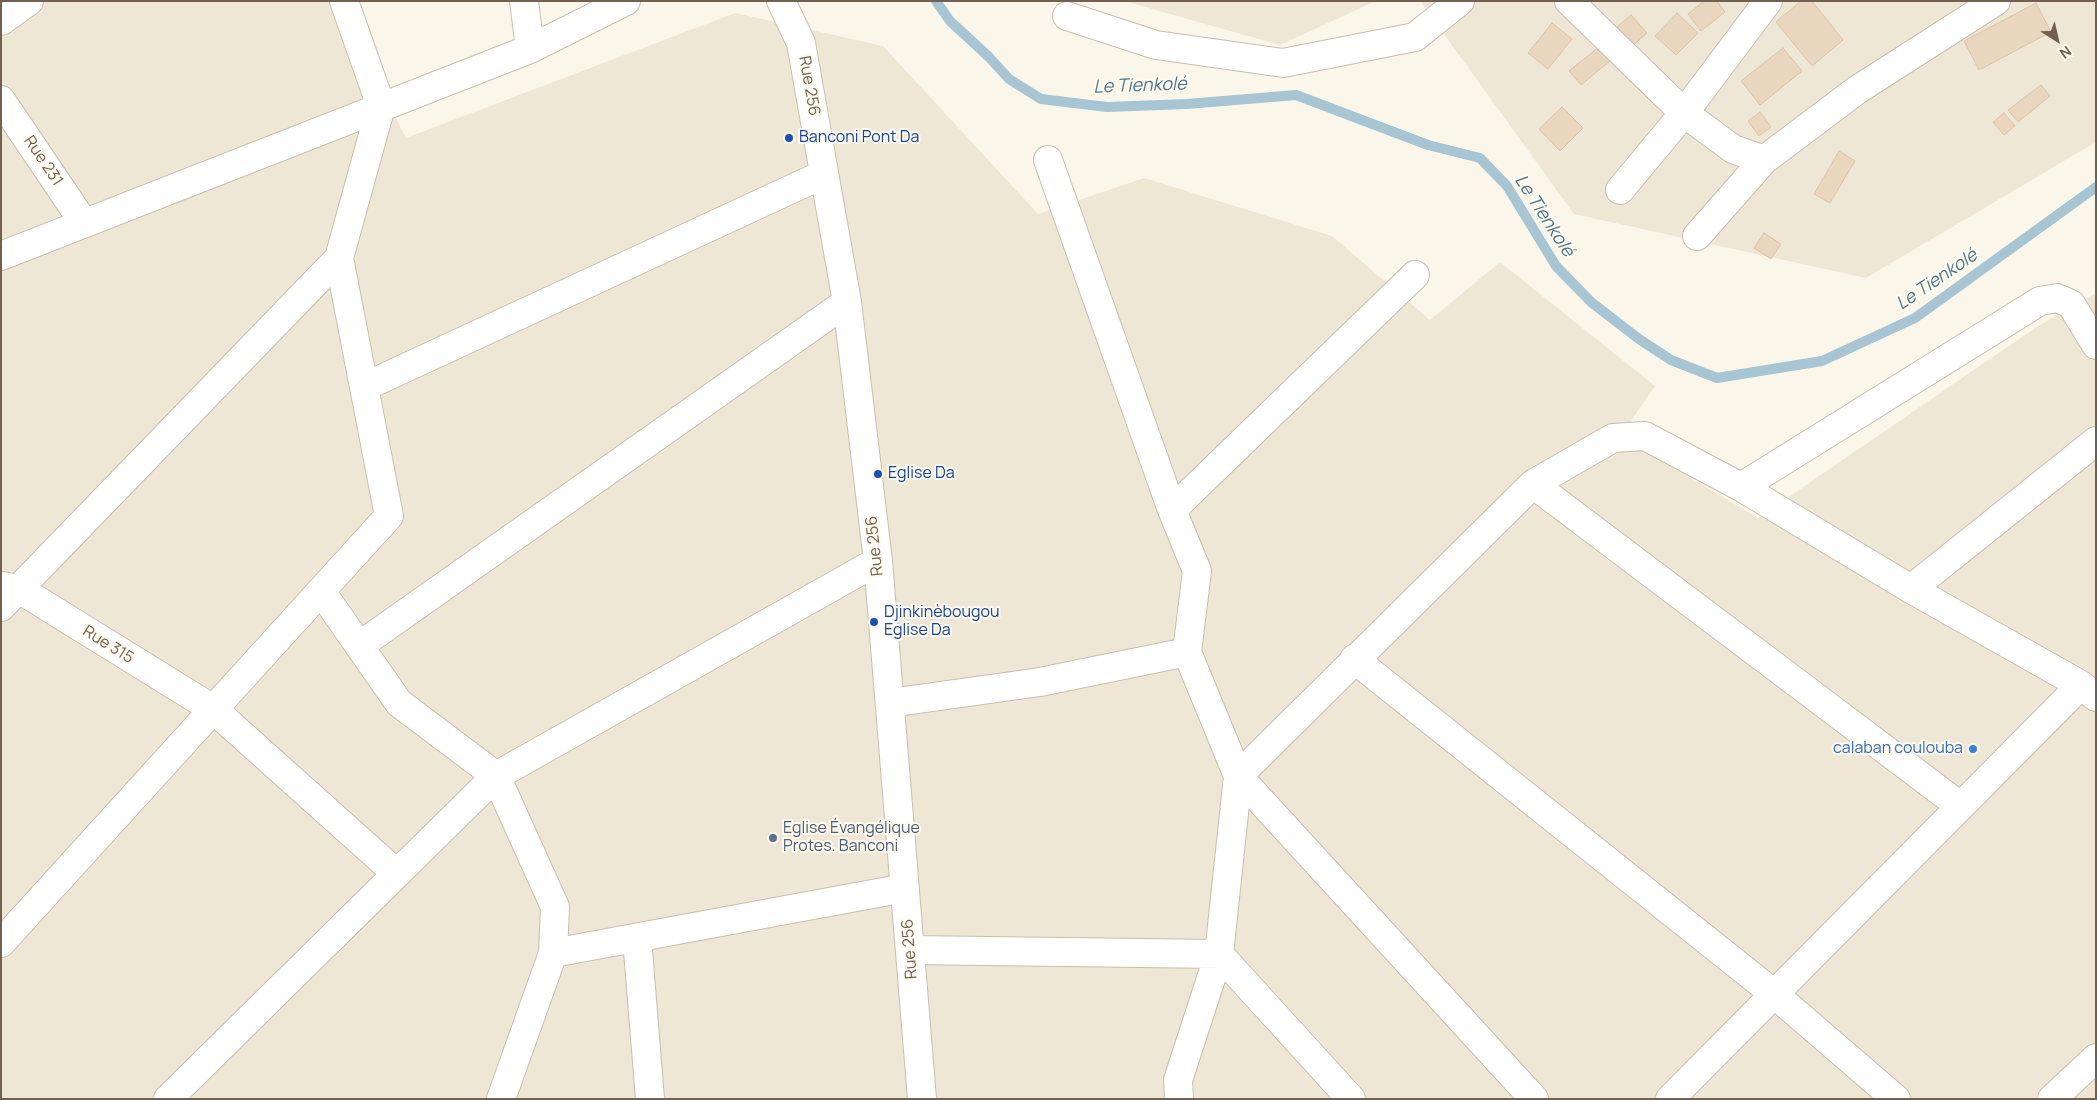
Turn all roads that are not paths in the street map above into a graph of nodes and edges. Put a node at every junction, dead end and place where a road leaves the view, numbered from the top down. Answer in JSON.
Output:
{"nodes":[{"id":1,"x":29,"y":1,"type":"edge"},
{"id":2,"x":344,"y":1,"type":"edge"},
{"id":3,"x":524,"y":1,"type":"edge"},
{"id":4,"x":626,"y":1,"type":"edge"},
{"id":5,"x":781,"y":1,"type":"edge"},
{"id":6,"x":1460,"y":1,"type":"edge"},
{"id":7,"x":1568,"y":1,"type":"edge"},
{"id":8,"x":1768,"y":1,"type":"edge"},
{"id":9,"x":1996,"y":1,"type":"edge"},
{"id":10,"x":1067,"y":16,"type":"dead end"},
{"id":11,"x":1,"y":21,"type":"edge"},
{"id":12,"x":530,"y":50,"type":"junction"},
{"id":13,"x":1,"y":100,"type":"edge"},
{"id":14,"x":381,"y":106,"type":"junction"},
{"id":15,"x":1684,"y":113,"type":"junction"},
{"id":16,"x":1048,"y":160,"type":"dead end"},
{"id":17,"x":1764,"y":160,"type":"junction"},
{"id":18,"x":824,"y":174,"type":"junction"},
{"id":19,"x":1620,"y":190,"type":"dead end"},
{"id":20,"x":84,"y":222,"type":"junction"},
{"id":21,"x":1697,"y":236,"type":"dead end"},
{"id":22,"x":1,"y":256,"type":"edge"},
{"id":23,"x":339,"y":258,"type":"junction"},
{"id":24,"x":1414,"y":275,"type":"dead end"},
{"id":25,"x":847,"y":302,"type":"junction"},
{"id":26,"x":2096,"y":345,"type":"edge"},
{"id":27,"x":364,"y":387,"type":"junction"},
{"id":28,"x":2096,"y":441,"type":"edge"},
{"id":29,"x":1533,"y":484,"type":"junction"},
{"id":30,"x":1741,"y":487,"type":"junction"},
{"id":31,"x":1172,"y":510,"type":"junction"},
{"id":32,"x":878,"y":561,"type":"junction"},
{"id":33,"x":1911,"y":589,"type":"junction"},
{"id":34,"x":321,"y":591,"type":"junction"},
{"id":35,"x":7,"y":594,"type":"edge"},
{"id":36,"x":359,"y":646,"type":"junction"},
{"id":37,"x":1187,"y":652,"type":"junction"},
{"id":38,"x":1354,"y":660,"type":"junction"},
{"id":39,"x":2088,"y":691,"type":"edge"},
{"id":40,"x":890,"y":703,"type":"junction"},
{"id":41,"x":213,"y":709,"type":"junction"},
{"id":42,"x":496,"y":776,"type":"junction"},
{"id":43,"x":1238,"y":776,"type":"junction"},
{"id":44,"x":1960,"y":806,"type":"junction"},
{"id":45,"x":396,"y":873,"type":"junction"},
{"id":46,"x":905,"y":888,"type":"junction"},
{"id":47,"x":637,"y":938,"type":"junction"},
{"id":48,"x":1,"y":943,"type":"edge"},
{"id":49,"x":910,"y":950,"type":"junction"},
{"id":50,"x":553,"y":953,"type":"junction"},
{"id":51,"x":1219,"y":954,"type":"junction"},
{"id":52,"x":1773,"y":993,"type":"junction"},
{"id":53,"x":2096,"y":1058,"type":"edge"},
{"id":54,"x":168,"y":1099,"type":"edge"},
{"id":55,"x":501,"y":1099,"type":"edge"},
{"id":56,"x":650,"y":1099,"type":"edge"},
{"id":57,"x":922,"y":1099,"type":"edge"},
{"id":58,"x":1179,"y":1099,"type":"edge"},
{"id":59,"x":1351,"y":1099,"type":"edge"},
{"id":60,"x":1534,"y":1099,"type":"edge"},
{"id":61,"x":1670,"y":1099,"type":"edge"},
{"id":62,"x":1896,"y":1099,"type":"edge"},
{"id":63,"x":2052,"y":1099,"type":"edge"}],
"edges":[{"from":1,"to":11,"type":"street"},
{"from":2,"to":14,"type":"street"},
{"from":3,"to":12,"type":"street"},
{"from":4,"to":12,"type":"street"},
{"from":5,"to":18,"type":"street","name":"Rue 256"},
{"from":6,"to":10,"type":"street"},
{"from":7,"to":15,"type":"street"},
{"from":8,"to":15,"type":"street"},
{"from":9,"to":17,"type":"street"},
{"from":12,"to":14,"type":"street"},
{"from":13,"to":20,"type":"street","name":"Rue 231"},
{"from":14,"to":20,"type":"street"},
{"from":14,"to":23,"type":"street"},
{"from":15,"to":17,"type":"street"},
{"from":15,"to":19,"type":"street"},
{"from":16,"to":31,"type":"street"},
{"from":17,"to":21,"type":"street"},
{"from":18,"to":25,"type":"street","name":"Rue 256"},
{"from":18,"to":27,"type":"street"},
{"from":20,"to":22,"type":"street"},
{"from":23,"to":27,"type":"street"},
{"from":23,"to":35,"type":"street"},
{"from":24,"to":31,"type":"street"},
{"from":25,"to":32,"type":"street","name":"Rue 256"},
{"from":25,"to":36,"type":"street"},
{"from":26,"to":30,"type":"street"},
{"from":27,"to":34,"type":"street"},
{"from":28,"to":33,"type":"street"},
{"from":29,"to":30,"type":"street"},
{"from":29,"to":38,"type":"street"},
{"from":29,"to":44,"type":"street"},
{"from":30,"to":33,"type":"street"},
{"from":31,"to":37,"type":"street"},
{"from":32,"to":40,"type":"street","name":"Rue 256"},
{"from":32,"to":42,"type":"street"},
{"from":33,"to":39,"type":"street"},
{"from":34,"to":36,"type":"street"},
{"from":34,"to":41,"type":"street"},
{"from":35,"to":41,"type":"street","name":"Rue 315"},
{"from":36,"to":42,"type":"street"},
{"from":37,"to":40,"type":"street"},
{"from":37,"to":43,"type":"street"},
{"from":38,"to":43,"type":"street"},
{"from":38,"to":52,"type":"street"},
{"from":39,"to":44,"type":"street"},
{"from":40,"to":46,"type":"street","name":"Rue 256"},
{"from":41,"to":45,"type":"street","name":"Rue 315"},
{"from":41,"to":48,"type":"street"},
{"from":42,"to":45,"type":"street"},
{"from":42,"to":50,"type":"street"},
{"from":43,"to":51,"type":"street"},
{"from":43,"to":60,"type":"street"},
{"from":44,"to":52,"type":"street"},
{"from":45,"to":54,"type":"street"},
{"from":46,"to":47,"type":"street"},
{"from":46,"to":49,"type":"street","name":"Rue 256"},
{"from":47,"to":50,"type":"street"},
{"from":47,"to":56,"type":"street"},
{"from":49,"to":51,"type":"street"},
{"from":49,"to":57,"type":"street","name":"Rue 256"},
{"from":50,"to":55,"type":"street"},
{"from":51,"to":58,"type":"street"},
{"from":51,"to":59,"type":"street"},
{"from":52,"to":61,"type":"street"},
{"from":52,"to":62,"type":"street"},
{"from":53,"to":63,"type":"street"}]}
